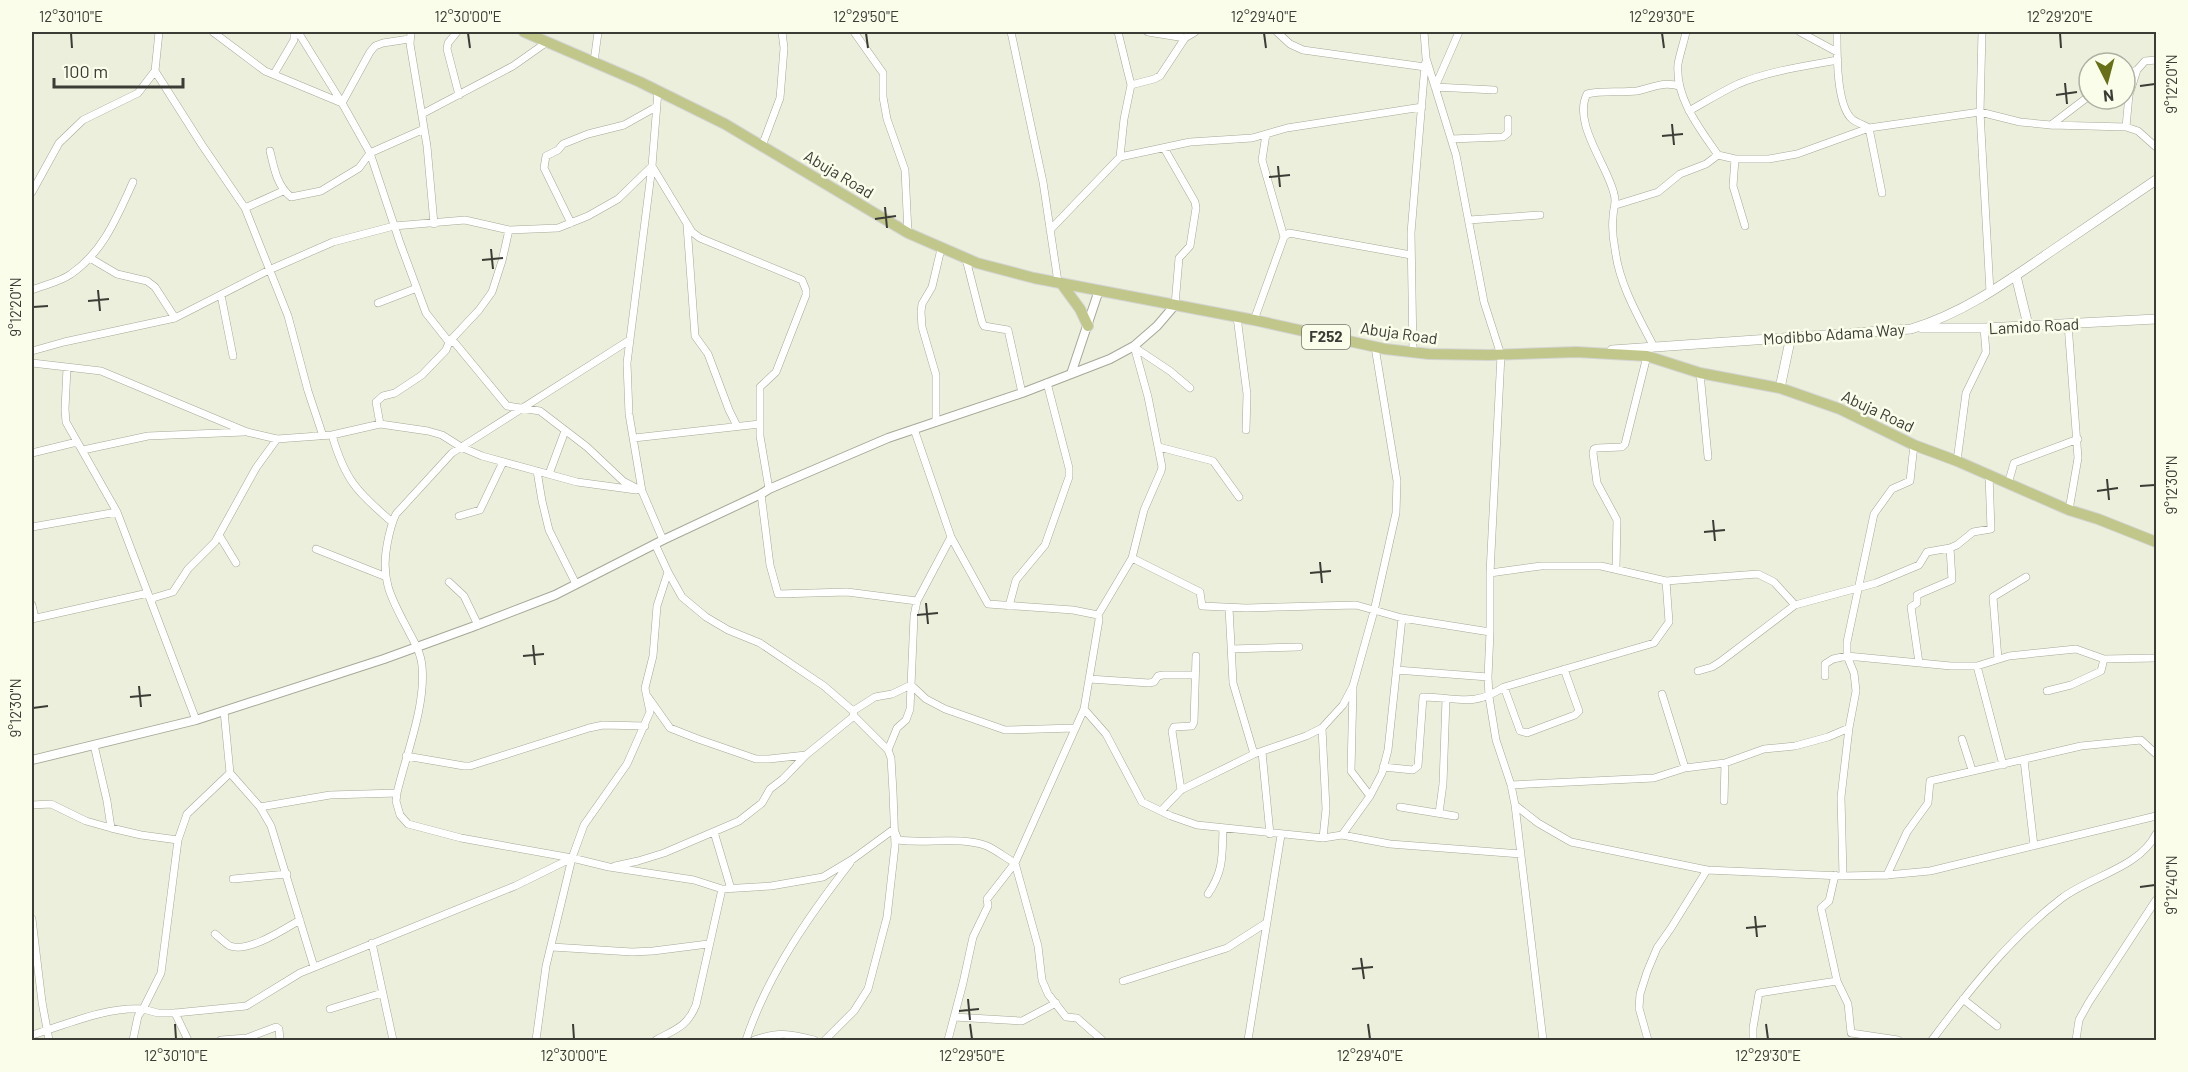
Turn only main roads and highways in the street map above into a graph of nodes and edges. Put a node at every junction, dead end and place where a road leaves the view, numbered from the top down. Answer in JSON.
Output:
{"nodes":[{"id":1,"x":524,"y":32,"type":"edge"},
{"id":2,"x":2157,"y":180,"type":"edge"},
{"id":3,"x":2016,"y":276,"type":"junction"},
{"id":4,"x":1059,"y":283,"type":"junction"},
{"id":5,"x":2157,"y":319,"type":"edge"},
{"id":6,"x":2028,"y":325,"type":"junction"},
{"id":7,"x":1088,"y":326,"type":"road end"},
{"id":8,"x":1911,"y":328,"type":"junction"},
{"id":9,"x":1791,"y":336,"type":"junction"},
{"id":10,"x":1650,"y":352,"type":"junction"},
{"id":11,"x":1780,"y":388,"type":"junction"},
{"id":12,"x":2157,"y":542,"type":"edge"}],
"edges":[{"from":1,"to":4,"type":"main road","name":"Abuja Road","number":"F252"},
{"from":2,"to":3,"type":"main road","name":"Modibbo Adama Way"},
{"from":3,"to":6,"type":"main road"},
{"from":3,"to":8,"type":"main road","name":"Modibbo Adama Way"},
{"from":4,"to":7,"type":"main road"},
{"from":4,"to":10,"type":"main road","name":"Abuja Road","number":"F252"},
{"from":5,"to":6,"type":"main road","name":"Lamido Road"},
{"from":6,"to":8,"type":"main road","name":"Lamido Road"},
{"from":8,"to":9,"type":"main road","name":"Modibbo Adama Way"},
{"from":9,"to":10,"type":"main road","name":"Modibbo Adama Way"},
{"from":9,"to":11,"type":"main road"},
{"from":10,"to":11,"type":"main road","name":"Abuja Road","number":"F252"},
{"from":11,"to":12,"type":"main road","name":"Abuja Road","number":"F252"}]}
